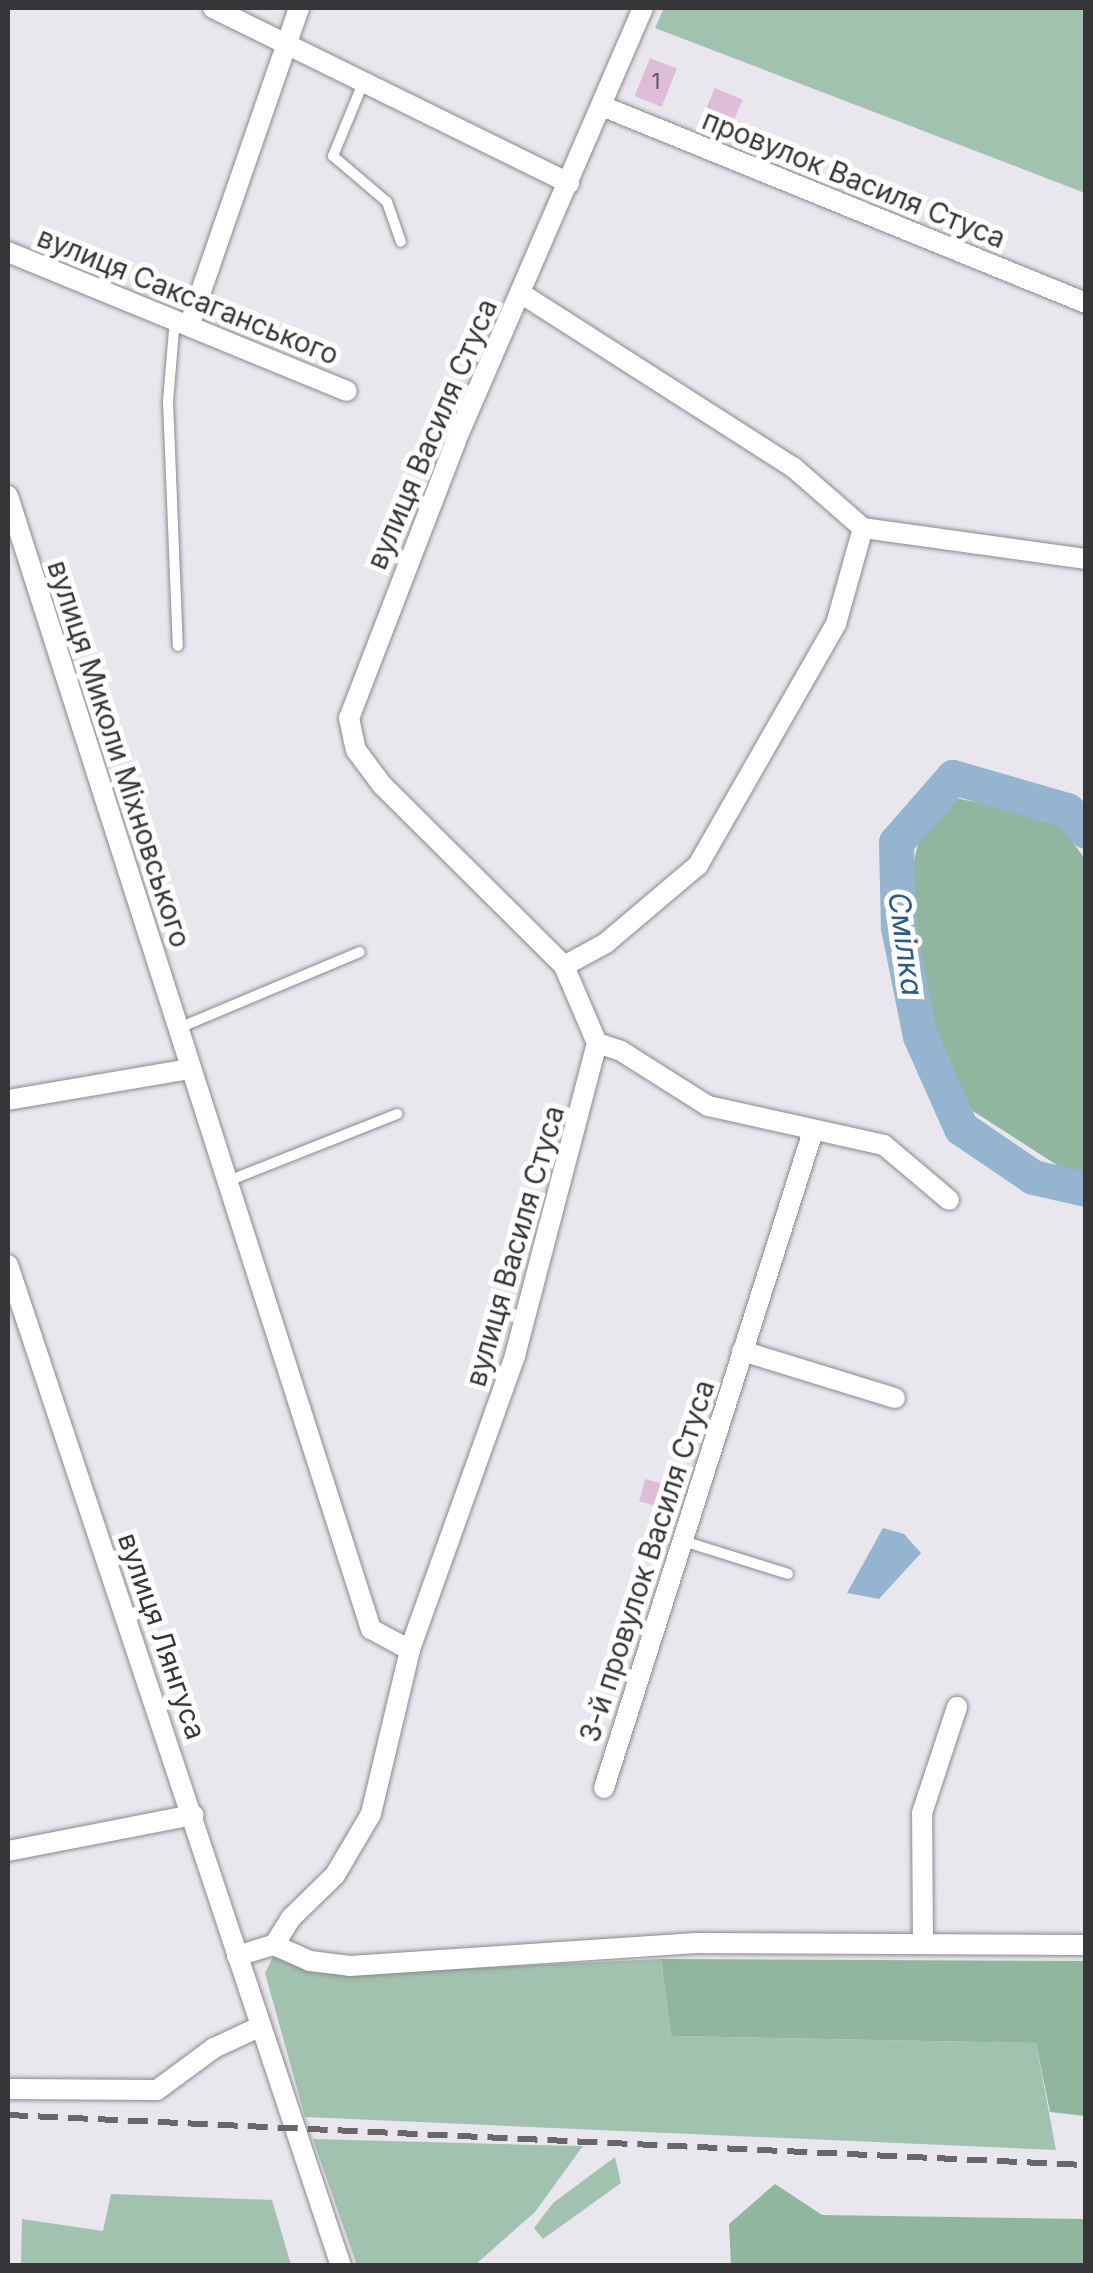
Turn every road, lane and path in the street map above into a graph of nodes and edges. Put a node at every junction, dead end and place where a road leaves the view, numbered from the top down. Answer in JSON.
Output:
{"nodes":[{"id":1,"x":213,"y":8,"type":"edge"},
{"id":2,"x":299,"y":8,"type":"edge"},
{"id":3,"x":643,"y":8,"type":"edge"},
{"id":4,"x":284,"y":43,"type":"junction"},
{"id":5,"x":363,"y":82,"type":"junction"},
{"id":6,"x":602,"y":106,"type":"junction"},
{"id":7,"x":569,"y":183,"type":"junction"},
{"id":8,"x":401,"y":242,"type":"dead end"},
{"id":9,"x":8,"y":252,"type":"edge"},
{"id":10,"x":522,"y":294,"type":"junction"},
{"id":11,"x":1086,"y":303,"type":"edge"},
{"id":12,"x":183,"y":320,"type":"junction"},
{"id":13,"x":347,"y":391,"type":"dead end"},
{"id":14,"x":8,"y":496,"type":"edge"},
{"id":15,"x":863,"y":528,"type":"junction"},
{"id":16,"x":1086,"y":559,"type":"edge"},
{"id":17,"x":178,"y":646,"type":"dead end"},
{"id":18,"x":360,"y":952,"type":"dead end"},
{"id":19,"x":564,"y":966,"type":"junction"},
{"id":20,"x":178,"y":1028,"type":"junction"},
{"id":21,"x":597,"y":1043,"type":"junction"},
{"id":22,"x":190,"y":1069,"type":"junction"},
{"id":23,"x":8,"y":1100,"type":"edge"},
{"id":24,"x":397,"y":1114,"type":"dead end"},
{"id":25,"x":812,"y":1131,"type":"junction"},
{"id":26,"x":227,"y":1181,"type":"junction"},
{"id":27,"x":949,"y":1200,"type":"dead end"},
{"id":28,"x":8,"y":1265,"type":"edge"},
{"id":29,"x":742,"y":1351,"type":"junction"},
{"id":30,"x":895,"y":1398,"type":"dead end"},
{"id":31,"x":682,"y":1541,"type":"junction"},
{"id":32,"x":788,"y":1574,"type":"dead end"},
{"id":33,"x":410,"y":1650,"type":"junction"},
{"id":34,"x":956,"y":1707,"type":"dead end"},
{"id":35,"x":604,"y":1788,"type":"dead end"},
{"id":36,"x":194,"y":1815,"type":"junction"},
{"id":37,"x":8,"y":1851,"type":"edge"},
{"id":38,"x":923,"y":1944,"type":"junction"},
{"id":39,"x":1086,"y":1944,"type":"edge"},
{"id":40,"x":274,"y":1945,"type":"junction"},
{"id":41,"x":237,"y":1956,"type":"junction"},
{"id":42,"x":261,"y":2026,"type":"junction"},
{"id":43,"x":8,"y":2089,"type":"edge"},
{"id":44,"x":341,"y":2266,"type":"edge"}],
"edges":[{"from":1,"to":4,"type":"street"},
{"from":2,"to":4,"type":"street"},
{"from":3,"to":6,"type":"street","name":"вулиця Василя Стуса"},
{"from":4,"to":5,"type":"street"},
{"from":4,"to":12,"type":"street"},
{"from":5,"to":7,"type":"street"},
{"from":5,"to":8,"type":"lane"},
{"from":6,"to":7,"type":"street","name":"вулиця Василя Стуса"},
{"from":6,"to":11,"type":"street","name":"провулок Василя Стуса"},
{"from":7,"to":10,"type":"street","name":"вулиця Василя Стуса"},
{"from":9,"to":12,"type":"street","name":"вулиця Саксаганського"},
{"from":10,"to":15,"type":"street"},
{"from":10,"to":19,"type":"street","name":"вулиця Василя Стуса"},
{"from":12,"to":13,"type":"street","name":"вулиця Саксаганського"},
{"from":12,"to":17,"type":"lane"},
{"from":14,"to":20,"type":"street","name":"вулиця Миколи Міхновського"},
{"from":15,"to":16,"type":"street"},
{"from":15,"to":19,"type":"street"},
{"from":18,"to":20,"type":"lane"},
{"from":19,"to":21,"type":"street","name":"вулиця Василя Стуса"},
{"from":20,"to":22,"type":"street","name":"вулиця Миколи Міхновського"},
{"from":21,"to":25,"type":"street"},
{"from":21,"to":33,"type":"street","name":"вулиця Василя Стуса"},
{"from":22,"to":23,"type":"street"},
{"from":22,"to":26,"type":"street","name":"вулиця Миколи Міхновського"},
{"from":24,"to":26,"type":"lane"},
{"from":25,"to":27,"type":"street"},
{"from":25,"to":29,"type":"street","name":"3-й провулок Василя Стуса"},
{"from":26,"to":33,"type":"street","name":"вулиця Миколи Міхновського"},
{"from":28,"to":36,"type":"street","name":"вулиця Лянгуса"},
{"from":29,"to":30,"type":"street","name":"3-й провулок Василя Стуса"},
{"from":29,"to":31,"type":"street","name":"3-й провулок Василя Стуса"},
{"from":31,"to":32,"type":"lane"},
{"from":31,"to":35,"type":"street","name":"3-й провулок Василя Стуса"},
{"from":33,"to":40,"type":"street","name":"вулиця Василя Стуса"},
{"from":34,"to":38,"type":"street"},
{"from":36,"to":37,"type":"street"},
{"from":36,"to":41,"type":"street","name":"вулиця Лянгуса"},
{"from":38,"to":39,"type":"street"},
{"from":38,"to":40,"type":"street"},
{"from":40,"to":41,"type":"street"},
{"from":41,"to":42,"type":"street","name":"вулиця Лянгуса"},
{"from":42,"to":43,"type":"street"},
{"from":42,"to":44,"type":"street","name":"вулиця Лянгуса"}]}
